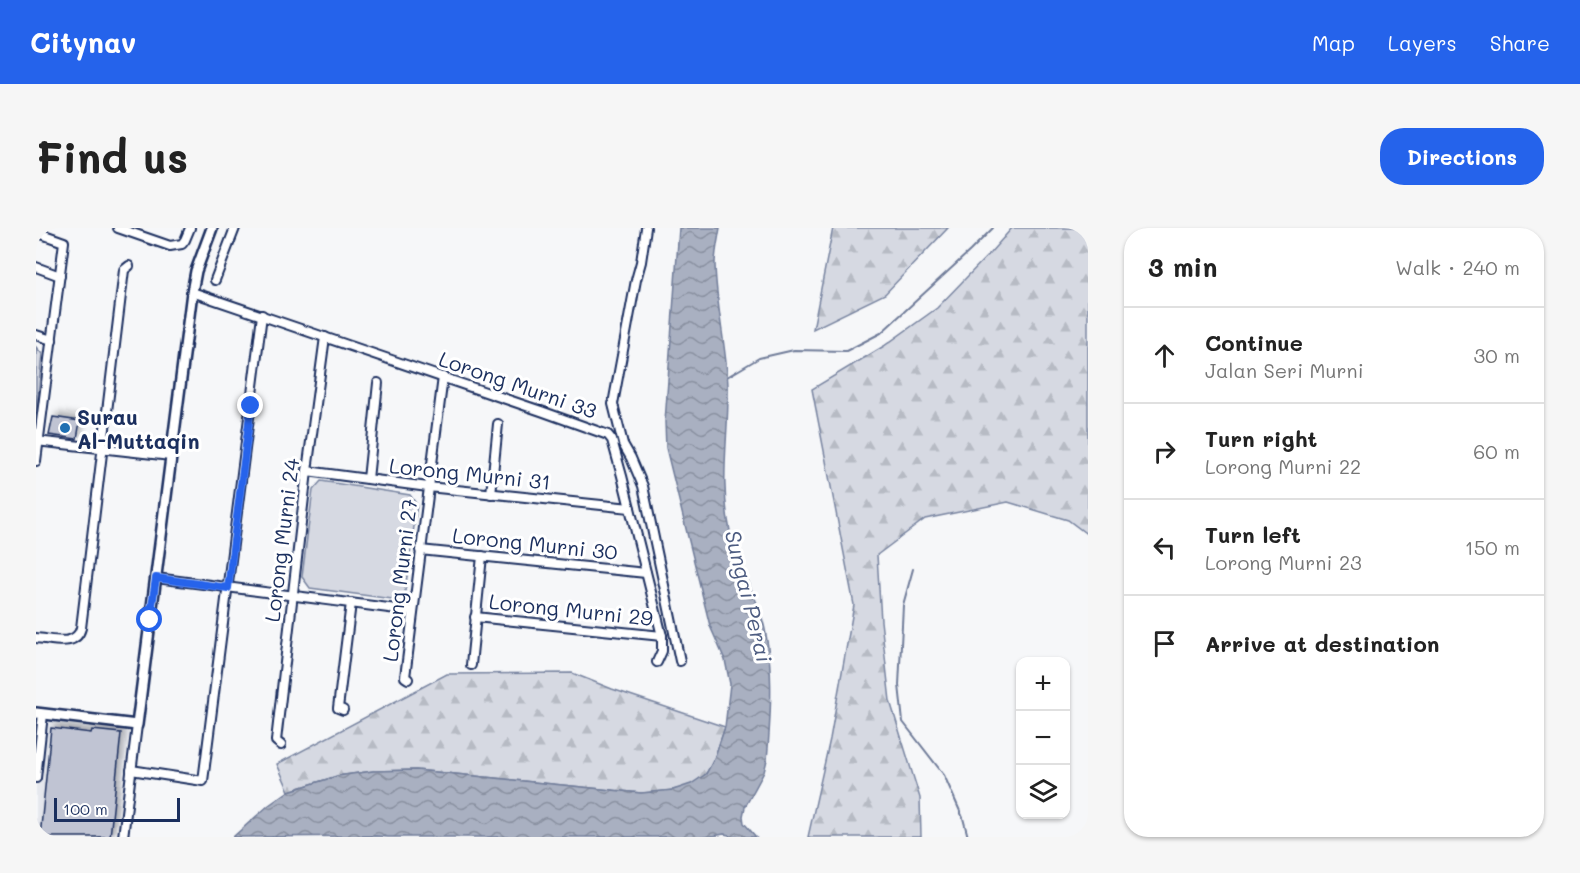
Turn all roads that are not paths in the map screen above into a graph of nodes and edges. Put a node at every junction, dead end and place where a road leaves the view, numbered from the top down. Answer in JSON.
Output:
{"nodes":[{"id":1,"x":118,"y":228,"type":"edge"},
{"id":2,"x":190,"y":228,"type":"edge"},
{"id":3,"x":212,"y":228,"type":"edge"},
{"id":4,"x":234,"y":228,"type":"edge"},
{"id":5,"x":646,"y":228,"type":"edge"},
{"id":6,"x":36,"y":232,"type":"edge"},
{"id":7,"x":129,"y":266,"type":"dead end"},
{"id":8,"x":36,"y":267,"type":"edge"},
{"id":9,"x":60,"y":276,"type":"junction"},
{"id":10,"x":215,"y":280,"type":"dead end"},
{"id":11,"x":192,"y":292,"type":"junction"},
{"id":12,"x":262,"y":315,"type":"junction"},
{"id":13,"x":36,"y":335,"type":"edge"},
{"id":14,"x":325,"y":337,"type":"junction"},
{"id":15,"x":52,"y":340,"type":"junction"},
{"id":16,"x":443,"y":377,"type":"junction"},
{"id":17,"x":378,"y":383,"type":"dead end"},
{"id":18,"x":498,"y":424,"type":"dead end"},
{"id":19,"x":37,"y":441,"type":"edge"},
{"id":20,"x":103,"y":449,"type":"junction"},
{"id":21,"x":171,"y":456,"type":"junction"},
{"id":22,"x":36,"y":461,"type":"edge"},
{"id":23,"x":307,"y":471,"type":"junction"},
{"id":24,"x":369,"y":479,"type":"junction"},
{"id":25,"x":428,"y":487,"type":"junction"},
{"id":26,"x":491,"y":494,"type":"junction"},
{"id":27,"x":630,"y":508,"type":"junction"},
{"id":28,"x":420,"y":550,"type":"junction"},
{"id":29,"x":482,"y":556,"type":"junction"},
{"id":30,"x":646,"y":573,"type":"junction"},
{"id":31,"x":156,"y":578,"type":"junction"},
{"id":32,"x":228,"y":588,"type":"junction"},
{"id":33,"x":292,"y":596,"type":"junction"},
{"id":34,"x":351,"y":603,"type":"junction"},
{"id":35,"x":412,"y":611,"type":"junction"},
{"id":36,"x":476,"y":617,"type":"junction"},
{"id":37,"x":662,"y":636,"type":"junction"},
{"id":38,"x":36,"y":638,"type":"edge"},
{"id":39,"x":680,"y":661,"type":"dead end"},
{"id":40,"x":657,"y":662,"type":"dead end"},
{"id":41,"x":471,"y":665,"type":"dead end"},
{"id":42,"x":408,"y":679,"type":"dead end"},
{"id":43,"x":343,"y":710,"type":"dead end"},
{"id":44,"x":40,"y":714,"type":"edge"},
{"id":45,"x":137,"y":725,"type":"junction"},
{"id":46,"x":281,"y":745,"type":"dead end"},
{"id":47,"x":131,"y":770,"type":"junction"},
{"id":48,"x":36,"y":778,"type":"edge"},
{"id":49,"x":123,"y":837,"type":"edge"}],
"edges":[{"from":1,"to":2,"type":"street"},
{"from":3,"to":11,"type":"street"},
{"from":4,"to":10,"type":"street"},
{"from":5,"to":39,"type":"street"},
{"from":6,"to":9,"type":"street"},
{"from":7,"to":20,"type":"street"},
{"from":8,"to":9,"type":"street"},
{"from":9,"to":15,"type":"street"},
{"from":11,"to":12,"type":"street","name":"Lorong Murni 33"},
{"from":11,"to":21,"type":"street"},
{"from":12,"to":14,"type":"street","name":"Lorong Murni 33"},
{"from":12,"to":32,"type":"street"},
{"from":13,"to":15,"type":"street"},
{"from":14,"to":16,"type":"street","name":"Lorong Murni 33"},
{"from":14,"to":23,"type":"street","name":"Lorong Murni 24"},
{"from":15,"to":19,"type":"street"},
{"from":16,"to":25,"type":"street","name":"Lorong Murni 27"},
{"from":16,"to":27,"type":"street","name":"Lorong Murni 33"},
{"from":17,"to":24,"type":"street"},
{"from":18,"to":26,"type":"street"},
{"from":19,"to":20,"type":"street"},
{"from":19,"to":22,"type":"street"},
{"from":20,"to":21,"type":"street"},
{"from":20,"to":38,"type":"street"},
{"from":21,"to":31,"type":"street"},
{"from":23,"to":24,"type":"street","name":"Lorong Murni 31"},
{"from":23,"to":33,"type":"street","name":"Lorong Murni 24"},
{"from":24,"to":25,"type":"street","name":"Lorong Murni 31"},
{"from":25,"to":26,"type":"street","name":"Lorong Murni 31"},
{"from":25,"to":28,"type":"street","name":"Lorong Murni 27"},
{"from":26,"to":27,"type":"street","name":"Lorong Murni 31"},
{"from":27,"to":30,"type":"street","name":"Lorong Murni 33"},
{"from":28,"to":29,"type":"street","name":"Lorong Murni 30"},
{"from":28,"to":35,"type":"street","name":"Lorong Murni 27"},
{"from":29,"to":30,"type":"street","name":"Lorong Murni 30"},
{"from":29,"to":36,"type":"street"},
{"from":30,"to":37,"type":"street","name":"Lorong Murni 33"},
{"from":31,"to":32,"type":"street"},
{"from":31,"to":45,"type":"street"},
{"from":32,"to":33,"type":"street"},
{"from":32,"to":47,"type":"street"},
{"from":33,"to":34,"type":"street"},
{"from":33,"to":46,"type":"street","name":"Lorong Murni 24"},
{"from":34,"to":35,"type":"street"},
{"from":34,"to":43,"type":"street"},
{"from":35,"to":42,"type":"street","name":"Lorong Murni 27"},
{"from":36,"to":37,"type":"street","name":"Lorong Murni 29"},
{"from":36,"to":41,"type":"street"},
{"from":37,"to":40,"type":"street","name":"Lorong Murni 33"},
{"from":44,"to":45,"type":"street"},
{"from":44,"to":48,"type":"street"},
{"from":45,"to":47,"type":"street"},
{"from":47,"to":49,"type":"street"}]}
